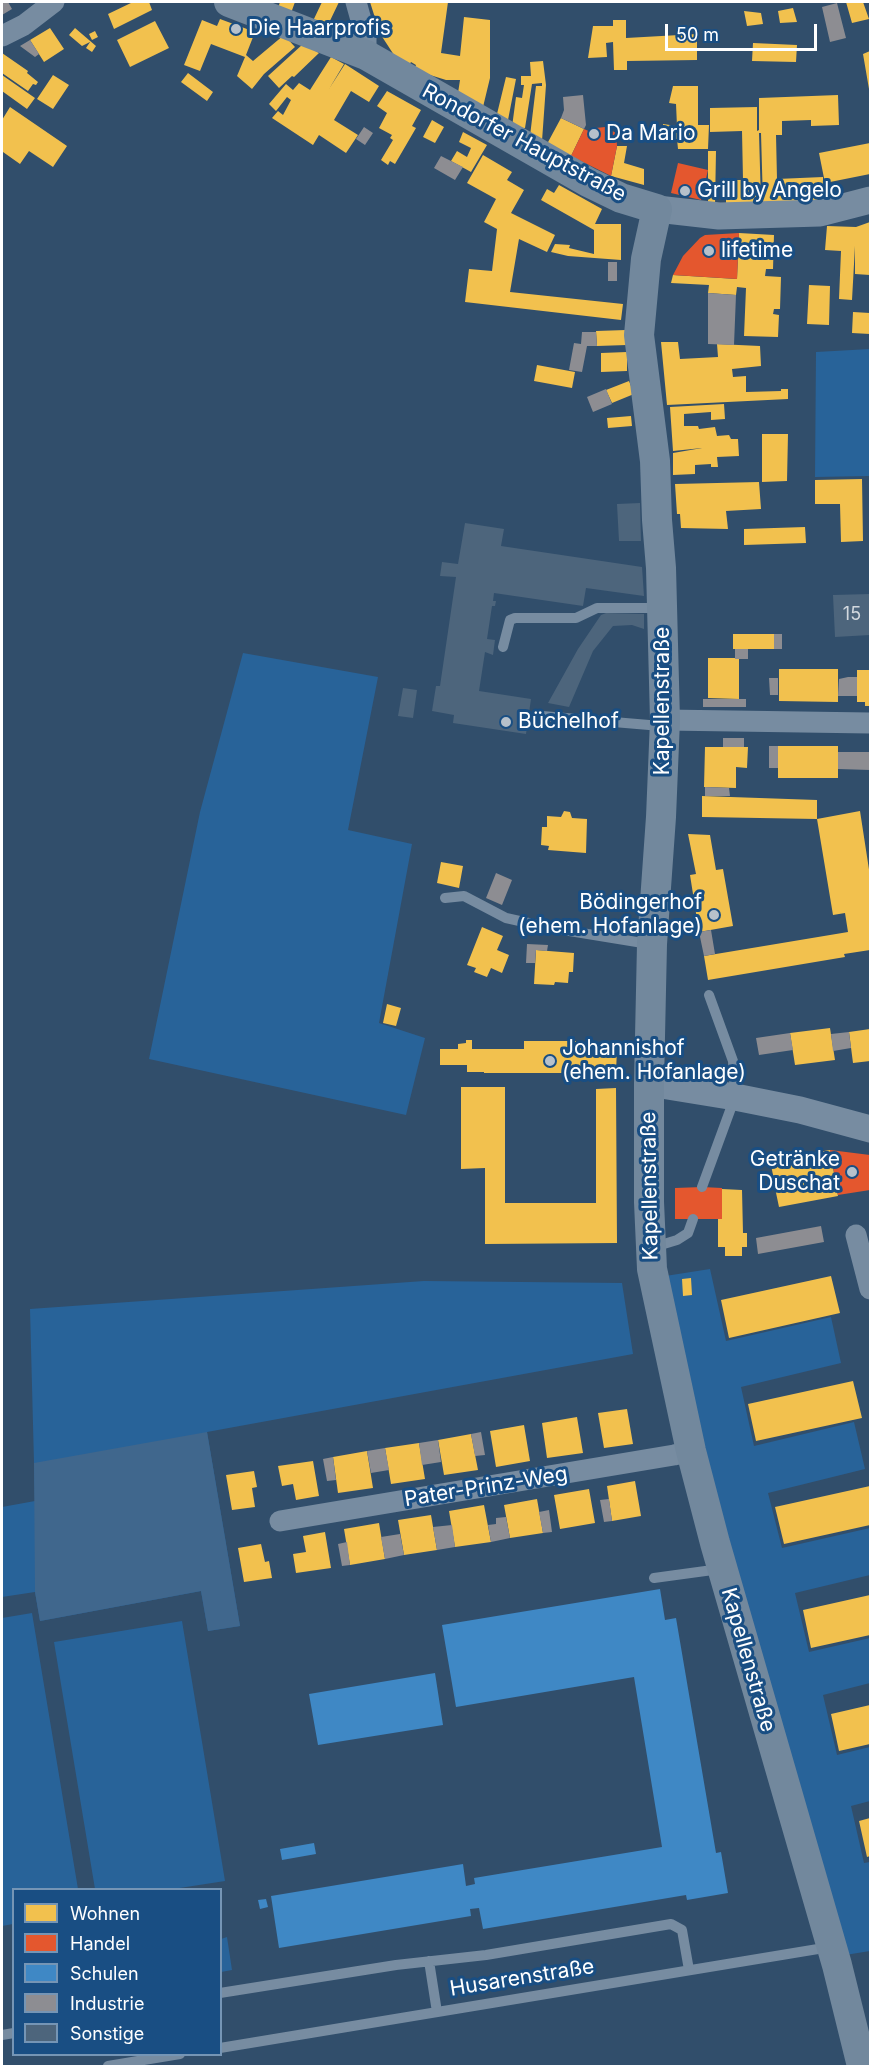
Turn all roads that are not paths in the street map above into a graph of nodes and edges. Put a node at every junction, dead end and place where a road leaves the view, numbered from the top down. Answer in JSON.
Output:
{"nodes":[{"id":1,"x":54,"y":2,"type":"edge"},
{"id":2,"x":229,"y":2,"type":"edge"},
{"id":3,"x":356,"y":2,"type":"edge"},
{"id":4,"x":2,"y":36,"type":"edge"},
{"id":5,"x":366,"y":55,"type":"junction"},
{"id":6,"x":870,"y":200,"type":"edge"},
{"id":7,"x":657,"y":209,"type":"junction"},
{"id":8,"x":662,"y":608,"type":"junction"},
{"id":9,"x":503,"y":647,"type":"dead end"},
{"id":10,"x":542,"y":716,"type":"dead end"},
{"id":11,"x":665,"y":723,"type":"junction"},
{"id":12,"x":870,"y":723,"type":"edge"},
{"id":13,"x":445,"y":898,"type":"dead end"},
{"id":14,"x":652,"y":944,"type":"junction"},
{"id":15,"x":709,"y":995,"type":"dead end"},
{"id":16,"x":649,"y":1083,"type":"junction"},
{"id":17,"x":735,"y":1096,"type":"junction"},
{"id":18,"x":870,"y":1130,"type":"edge"},
{"id":19,"x":702,"y":1187,"type":"dead end"},
{"id":20,"x":693,"y":1219,"type":"dead end"},
{"id":21,"x":856,"y":1235,"type":"dead end"},
{"id":22,"x":651,"y":1248,"type":"junction"},
{"id":23,"x":870,"y":1289,"type":"edge"},
{"id":24,"x":691,"y":1450,"type":"junction"},
{"id":25,"x":280,"y":1521,"type":"dead end"},
{"id":26,"x":722,"y":1568,"type":"junction"},
{"id":27,"x":654,"y":1578,"type":"dead end"},
{"id":28,"x":831,"y":1947,"type":"junction"},
{"id":29,"x":429,"y":1960,"type":"junction"},
{"id":30,"x":689,"y":1970,"type":"junction"},
{"id":31,"x":222,"y":1993,"type":"edge"},
{"id":32,"x":437,"y":2012,"type":"junction"},
{"id":33,"x":222,"y":2048,"type":"edge"},
{"id":34,"x":165,"y":2056,"type":"edge"},
{"id":35,"x":150,"y":2057,"type":"edge"},
{"id":36,"x":108,"y":2067,"type":"edge"},
{"id":37,"x":862,"y":2067,"type":"edge"}],
"edges":[{"from":1,"to":4,"type":"street"},
{"from":2,"to":5,"type":"main road","name":"Rondorfer Hauptstraße"},
{"from":3,"to":5,"type":"street"},
{"from":5,"to":7,"type":"main road","name":"Rondorfer Hauptstraße"},
{"from":6,"to":7,"type":"street","name":"Rondorfer Hauptstraße"},
{"from":7,"to":8,"type":"main road","name":"Kapellenstraße"},
{"from":8,"to":9,"type":"lane"},
{"from":8,"to":11,"type":"main road","name":"Kapellenstraße"},
{"from":10,"to":11,"type":"lane"},
{"from":11,"to":12,"type":"street"},
{"from":11,"to":14,"type":"main road","name":"Kapellenstraße"},
{"from":13,"to":14,"type":"lane"},
{"from":14,"to":16,"type":"main road","name":"Kapellenstraße"},
{"from":15,"to":17,"type":"lane"},
{"from":16,"to":17,"type":"street"},
{"from":16,"to":22,"type":"main road","name":"Kapellenstraße"},
{"from":17,"to":18,"type":"street"},
{"from":17,"to":19,"type":"lane"},
{"from":20,"to":22,"type":"lane"},
{"from":21,"to":23,"type":"street"},
{"from":22,"to":24,"type":"main road","name":"Kapellenstraße"},
{"from":24,"to":25,"type":"street","name":"Pater-Prinz-Weg"},
{"from":24,"to":26,"type":"main road","name":"Kapellenstraße"},
{"from":26,"to":27,"type":"lane"},
{"from":26,"to":28,"type":"main road","name":"Kapellenstraße"},
{"from":28,"to":30,"type":"lane","name":"Husarenstraße"},
{"from":28,"to":37,"type":"main road","name":"Kapellenstraße"},
{"from":29,"to":30,"type":"lane"},
{"from":29,"to":31,"type":"lane"},
{"from":29,"to":32,"type":"lane"},
{"from":30,"to":32,"type":"lane","name":"Husarenstraße"},
{"from":32,"to":33,"type":"lane","name":"Husarenstraße"},
{"from":34,"to":35,"type":"lane"},
{"from":35,"to":36,"type":"lane"}]}
